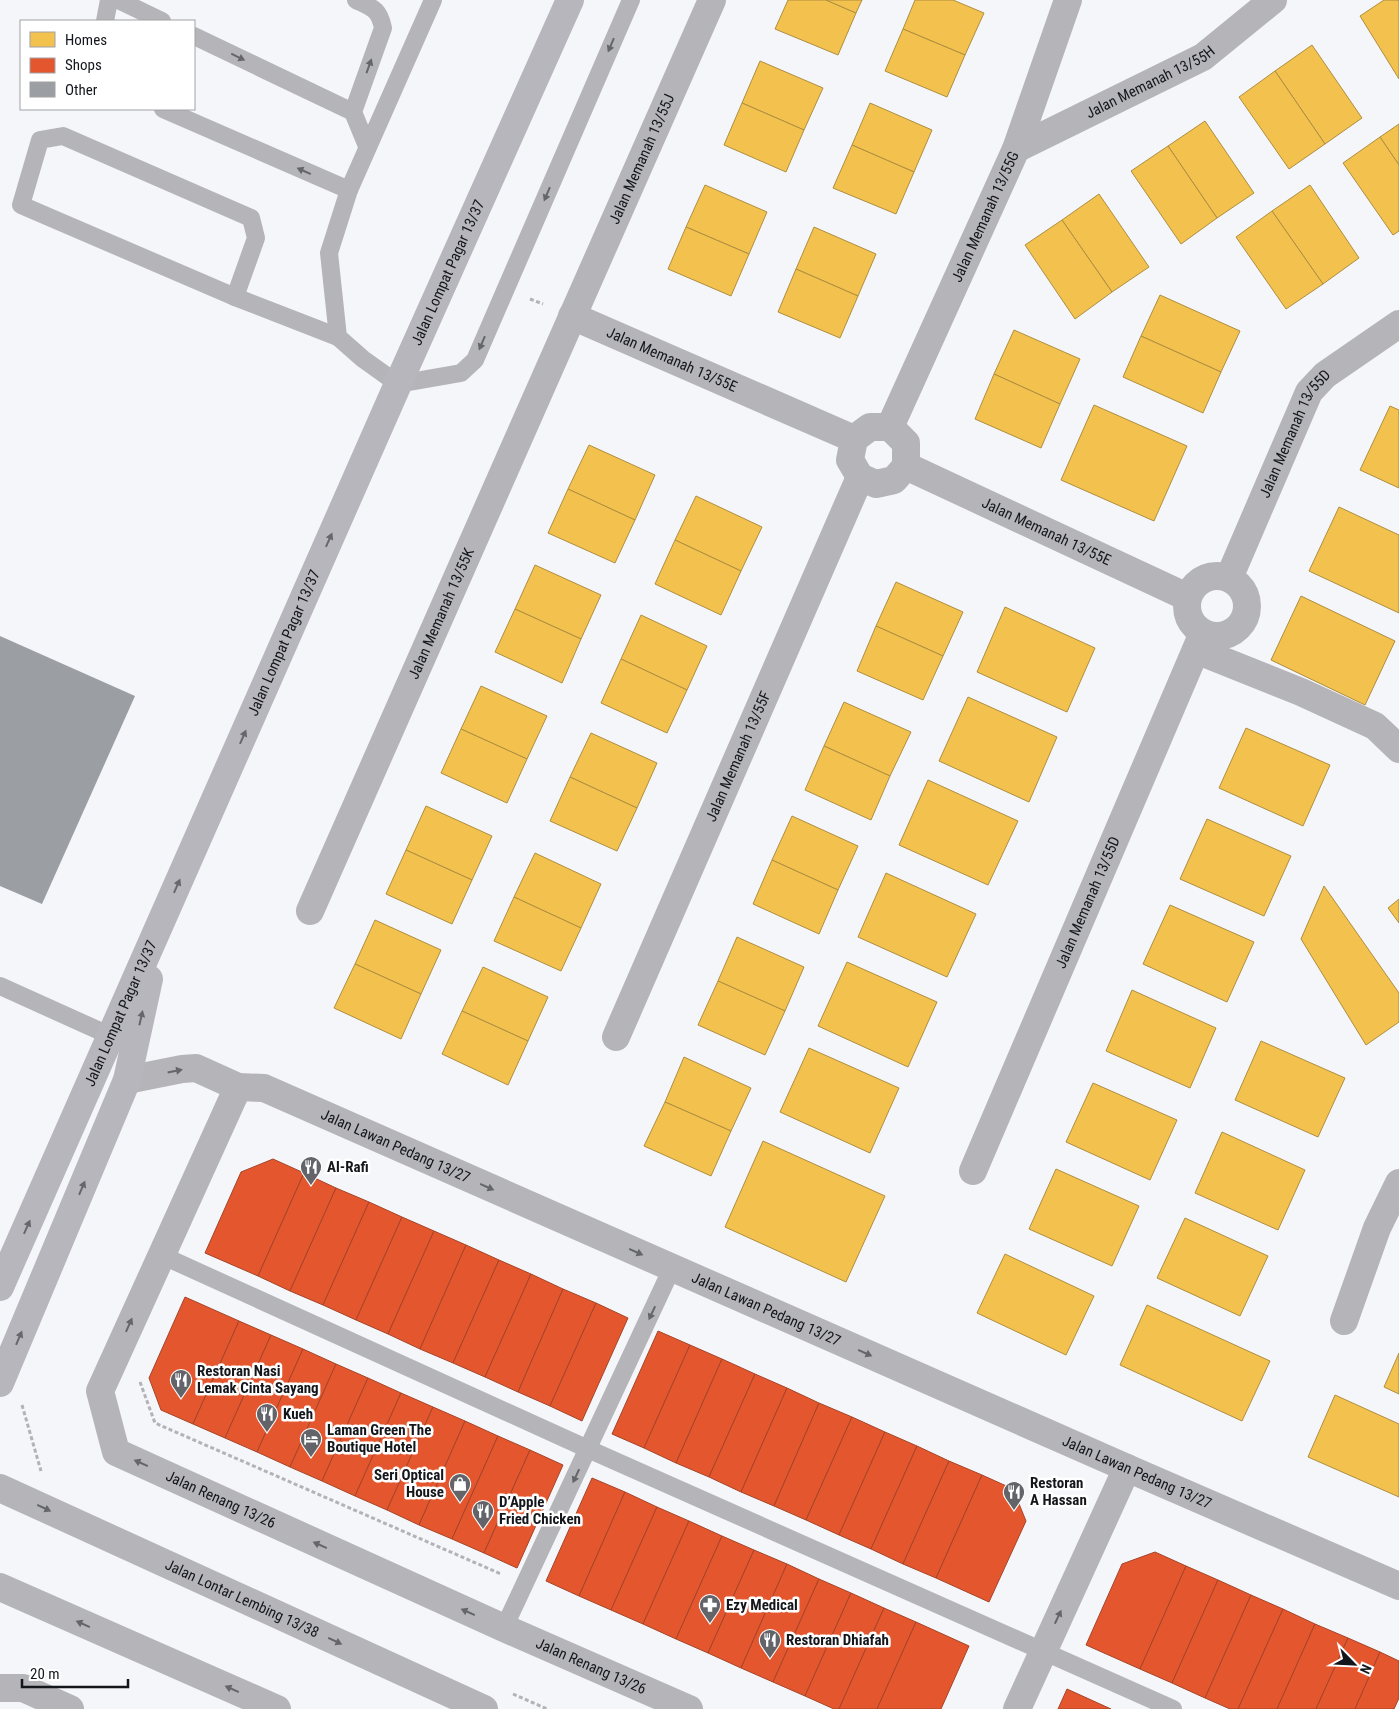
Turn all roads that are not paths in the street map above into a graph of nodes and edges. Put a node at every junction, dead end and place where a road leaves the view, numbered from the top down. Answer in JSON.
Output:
{"nodes":[{"id":1,"x":109,"y":0,"type":"edge"},
{"id":2,"x":118,"y":0,"type":"edge"},
{"id":3,"x":356,"y":0,"type":"edge"},
{"id":4,"x":434,"y":0,"type":"edge"},
{"id":5,"x":570,"y":0,"type":"edge"},
{"id":6,"x":631,"y":0,"type":"edge"},
{"id":7,"x":712,"y":0,"type":"edge"},
{"id":8,"x":1068,"y":0,"type":"edge"},
{"id":9,"x":1273,"y":0,"type":"edge"},
{"id":10,"x":105,"y":20,"type":"edge"},
{"id":11,"x":160,"y":20,"type":"edge"},
{"id":12,"x":195,"y":36,"type":"edge"},
{"id":13,"x":165,"y":110,"type":"edge"},
{"id":14,"x":353,"y":112,"type":"junction"},
{"id":15,"x":367,"y":146,"type":"junction"},
{"id":16,"x":1016,"y":148,"type":"junction"},
{"id":17,"x":349,"y":190,"type":"junction"},
{"id":18,"x":235,"y":297,"type":"junction"},
{"id":19,"x":572,"y":316,"type":"junction"},
{"id":20,"x":1399,"y":324,"type":"edge"},
{"id":21,"x":338,"y":337,"type":"junction"},
{"id":22,"x":398,"y":384,"type":"junction"},
{"id":23,"x":890,"y":427,"type":"junction"},
{"id":24,"x":854,"y":440,"type":"junction"},
{"id":25,"x":906,"y":466,"type":"junction"},
{"id":26,"x":860,"y":477,"type":"junction"},
{"id":27,"x":1229,"y":578,"type":"junction"},
{"id":28,"x":1187,"y":597,"type":"junction"},
{"id":29,"x":1200,"y":642,"type":"junction"},
{"id":30,"x":1399,"y":749,"type":"edge"},
{"id":31,"x":310,"y":911,"type":"dead end"},
{"id":32,"x":163,"y":918,"type":"junction"},
{"id":33,"x":0,"y":986,"type":"edge"},
{"id":34,"x":111,"y":1036,"type":"junction"},
{"id":35,"x":616,"y":1037,"type":"dead end"},
{"id":36,"x":127,"y":1080,"type":"junction"},
{"id":37,"x":238,"y":1087,"type":"junction"},
{"id":38,"x":973,"y":1171,"type":"dead end"},
{"id":39,"x":1399,"y":1183,"type":"edge"},
{"id":40,"x":161,"y":1255,"type":"junction"},
{"id":41,"x":7,"y":1258,"type":"edge"},
{"id":42,"x":672,"y":1268,"type":"junction"},
{"id":43,"x":0,"y":1287,"type":"edge"},
{"id":44,"x":1344,"y":1321,"type":"dead end"},
{"id":45,"x":0,"y":1382,"type":"edge"},
{"id":46,"x":588,"y":1449,"type":"junction"},
{"id":47,"x":1127,"y":1468,"type":"junction"},
{"id":48,"x":0,"y":1488,"type":"edge"},
{"id":49,"x":1399,"y":1586,"type":"edge"},
{"id":50,"x":0,"y":1587,"type":"edge"},
{"id":51,"x":504,"y":1628,"type":"junction"},
{"id":52,"x":1043,"y":1651,"type":"junction"},
{"id":53,"x":12,"y":1688,"type":"edge"},
{"id":54,"x":70,"y":1709,"type":"edge"},
{"id":55,"x":276,"y":1709,"type":"edge"},
{"id":56,"x":484,"y":1709,"type":"edge"},
{"id":57,"x":689,"y":1709,"type":"edge"},
{"id":58,"x":1017,"y":1709,"type":"edge"},
{"id":59,"x":1173,"y":1709,"type":"edge"}],
"edges":[{"from":1,"to":10,"type":"lane"},
{"from":2,"to":11,"type":"lane"},
{"from":14,"to":3,"type":"lane","one_way":true},
{"from":4,"to":15,"type":"lane"},
{"from":5,"to":22,"type":"main road","name":"Jalan Lompat Pagar 13/37"},
{"from":6,"to":22,"type":"lane","one_way":true},
{"from":7,"to":19,"type":"street","name":"Jalan Memanah 13/55J"},
{"from":8,"to":16,"type":"street","name":"Jalan Memanah 13/55G"},
{"from":9,"to":16,"type":"street","name":"Jalan Memanah 13/55H"},
{"from":12,"to":14,"type":"lane","one_way":true},
{"from":17,"to":13,"type":"lane","one_way":true},
{"from":14,"to":15,"type":"lane"},
{"from":15,"to":17,"type":"lane"},
{"from":16,"to":23,"type":"street","name":"Jalan Memanah 13/55G"},
{"from":17,"to":21,"type":"lane"},
{"from":18,"to":18,"type":"lane"},
{"from":18,"to":21,"type":"lane"},
{"from":19,"to":24,"type":"street","name":"Jalan Memanah 13/55E"},
{"from":19,"to":31,"type":"street","name":"Jalan Memanah 13/55K"},
{"from":20,"to":27,"type":"street","name":"Jalan Memanah 13/55D"},
{"from":21,"to":22,"type":"lane"},
{"from":32,"to":22,"type":"main road","name":"Jalan Lompat Pagar 13/37","one_way":true},
{"from":23,"to":24,"type":"street"},
{"from":23,"to":25,"type":"street"},
{"from":24,"to":26,"type":"street"},
{"from":25,"to":26,"type":"street"},
{"from":25,"to":28,"type":"street","name":"Jalan Memanah 13/55E"},
{"from":26,"to":35,"type":"street","name":"Jalan Memanah 13/55F"},
{"from":27,"to":28,"type":"street"},
{"from":27,"to":29,"type":"street"},
{"from":28,"to":29,"type":"street"},
{"from":29,"to":30,"type":"street"},
{"from":29,"to":38,"type":"street","name":"Jalan Memanah 13/55D"},
{"from":32,"to":34,"type":"main road","name":"Jalan Lompat Pagar 13/37"},
{"from":36,"to":32,"type":"main road","one_way":true},
{"from":33,"to":34,"type":"lane"},
{"from":41,"to":34,"type":"main road","name":"Jalan Lompat Pagar 13/37","one_way":true},
{"from":36,"to":37,"type":"street","name":"Jalan Lawan Pedang 13/27","one_way":true},
{"from":45,"to":36,"type":"main road","one_way":true},
{"from":37,"to":40,"type":"street","name":"Jalan Renang 13/26"},
{"from":37,"to":42,"type":"street","name":"Jalan Lawan Pedang 13/27","one_way":true},
{"from":39,"to":44,"type":"street"},
{"from":40,"to":46,"type":"lane"},
{"from":51,"to":40,"type":"street","name":"Jalan Renang 13/26","one_way":true},
{"from":41,"to":43,"type":"main road","name":"Jalan Lompat Pagar 13/37"},
{"from":42,"to":46,"type":"lane","one_way":true},
{"from":42,"to":47,"type":"street","name":"Jalan Lawan Pedang 13/27","one_way":true},
{"from":46,"to":51,"type":"lane","one_way":true},
{"from":46,"to":52,"type":"lane"},
{"from":47,"to":49,"type":"street","name":"Jalan Lawan Pedang 13/27"},
{"from":52,"to":47,"type":"street","one_way":true},
{"from":48,"to":56,"type":"street","name":"Jalan Lontar Lembing 13/38","one_way":true},
{"from":55,"to":50,"type":"street","one_way":true},
{"from":51,"to":57,"type":"street","name":"Jalan Renang 13/26"},
{"from":52,"to":58,"type":"street"},
{"from":52,"to":59,"type":"lane"},
{"from":53,"to":54,"type":"street"}]}
